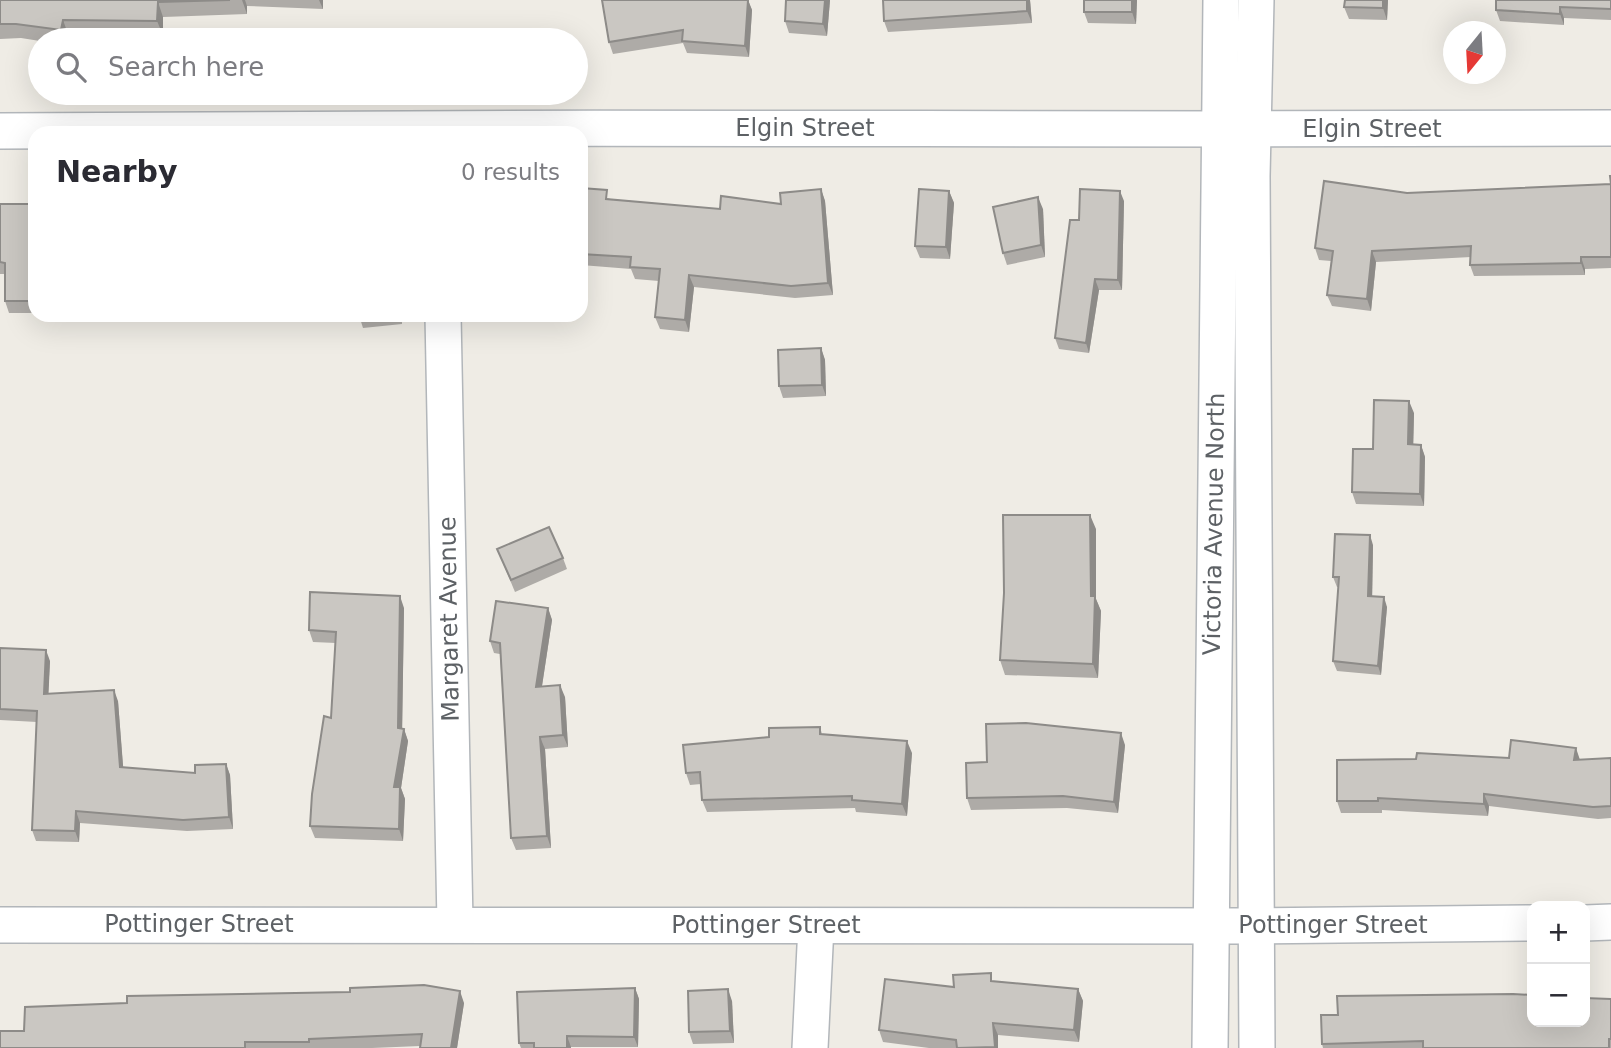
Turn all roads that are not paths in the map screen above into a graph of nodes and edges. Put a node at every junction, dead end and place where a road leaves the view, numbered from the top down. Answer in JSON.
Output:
{"nodes":[{"id":1,"x":1221,"y":0,"type":"edge"},
{"id":2,"x":1256,"y":0,"type":"edge"},
{"id":3,"x":1611,"y":128,"type":"edge"},
{"id":4,"x":588,"y":130,"type":"edge"},
{"id":5,"x":1219,"y":130,"type":"junction"},
{"id":6,"x":1254,"y":130,"type":"junction"},
{"id":7,"x":0,"y":131,"type":"edge"},
{"id":8,"x":28,"y":131,"type":"edge"},
{"id":9,"x":443,"y":322,"type":"edge"},
{"id":10,"x":1611,"y":922,"type":"edge"},
{"id":11,"x":455,"y":923,"type":"junction"},
{"id":12,"x":1527,"y":923,"type":"edge"},
{"id":13,"x":1590,"y":923,"type":"edge"},
{"id":14,"x":0,"y":925,"type":"edge"},
{"id":15,"x":1209,"y":925,"type":"junction"},
{"id":16,"x":816,"y":926,"type":"junction"},
{"id":17,"x":1256,"y":926,"type":"junction"},
{"id":18,"x":810,"y":1048,"type":"edge"},
{"id":19,"x":1210,"y":1048,"type":"edge"},
{"id":20,"x":1257,"y":1048,"type":"edge"}],
"edges":[{"from":1,"to":5,"type":"street","name":"Victoria Avenue North"},
{"from":2,"to":6,"type":"street","name":"Victoria Avenue North"},
{"from":3,"to":6,"type":"street","name":"Elgin Street"},
{"from":4,"to":5,"type":"street","name":"Elgin Street"},
{"from":5,"to":6,"type":"street","name":"Elgin Street"},
{"from":5,"to":15,"type":"street","name":"Victoria Avenue North"},
{"from":6,"to":17,"type":"street","name":"Victoria Avenue North"},
{"from":7,"to":8,"type":"street","name":"Elgin Street"},
{"from":9,"to":11,"type":"street","name":"Margaret Avenue"},
{"from":10,"to":13,"type":"street"},
{"from":11,"to":14,"type":"street","name":"Pottinger Street"},
{"from":11,"to":16,"type":"street","name":"Pottinger Street"},
{"from":12,"to":17,"type":"street","name":"Pottinger Street"},
{"from":15,"to":16,"type":"street","name":"Pottinger Street"},
{"from":15,"to":17,"type":"street","name":"Pottinger Street"},
{"from":15,"to":19,"type":"street","name":"Victoria Avenue North"},
{"from":16,"to":18,"type":"street"},
{"from":17,"to":20,"type":"street","name":"Victoria Avenue North"}]}
